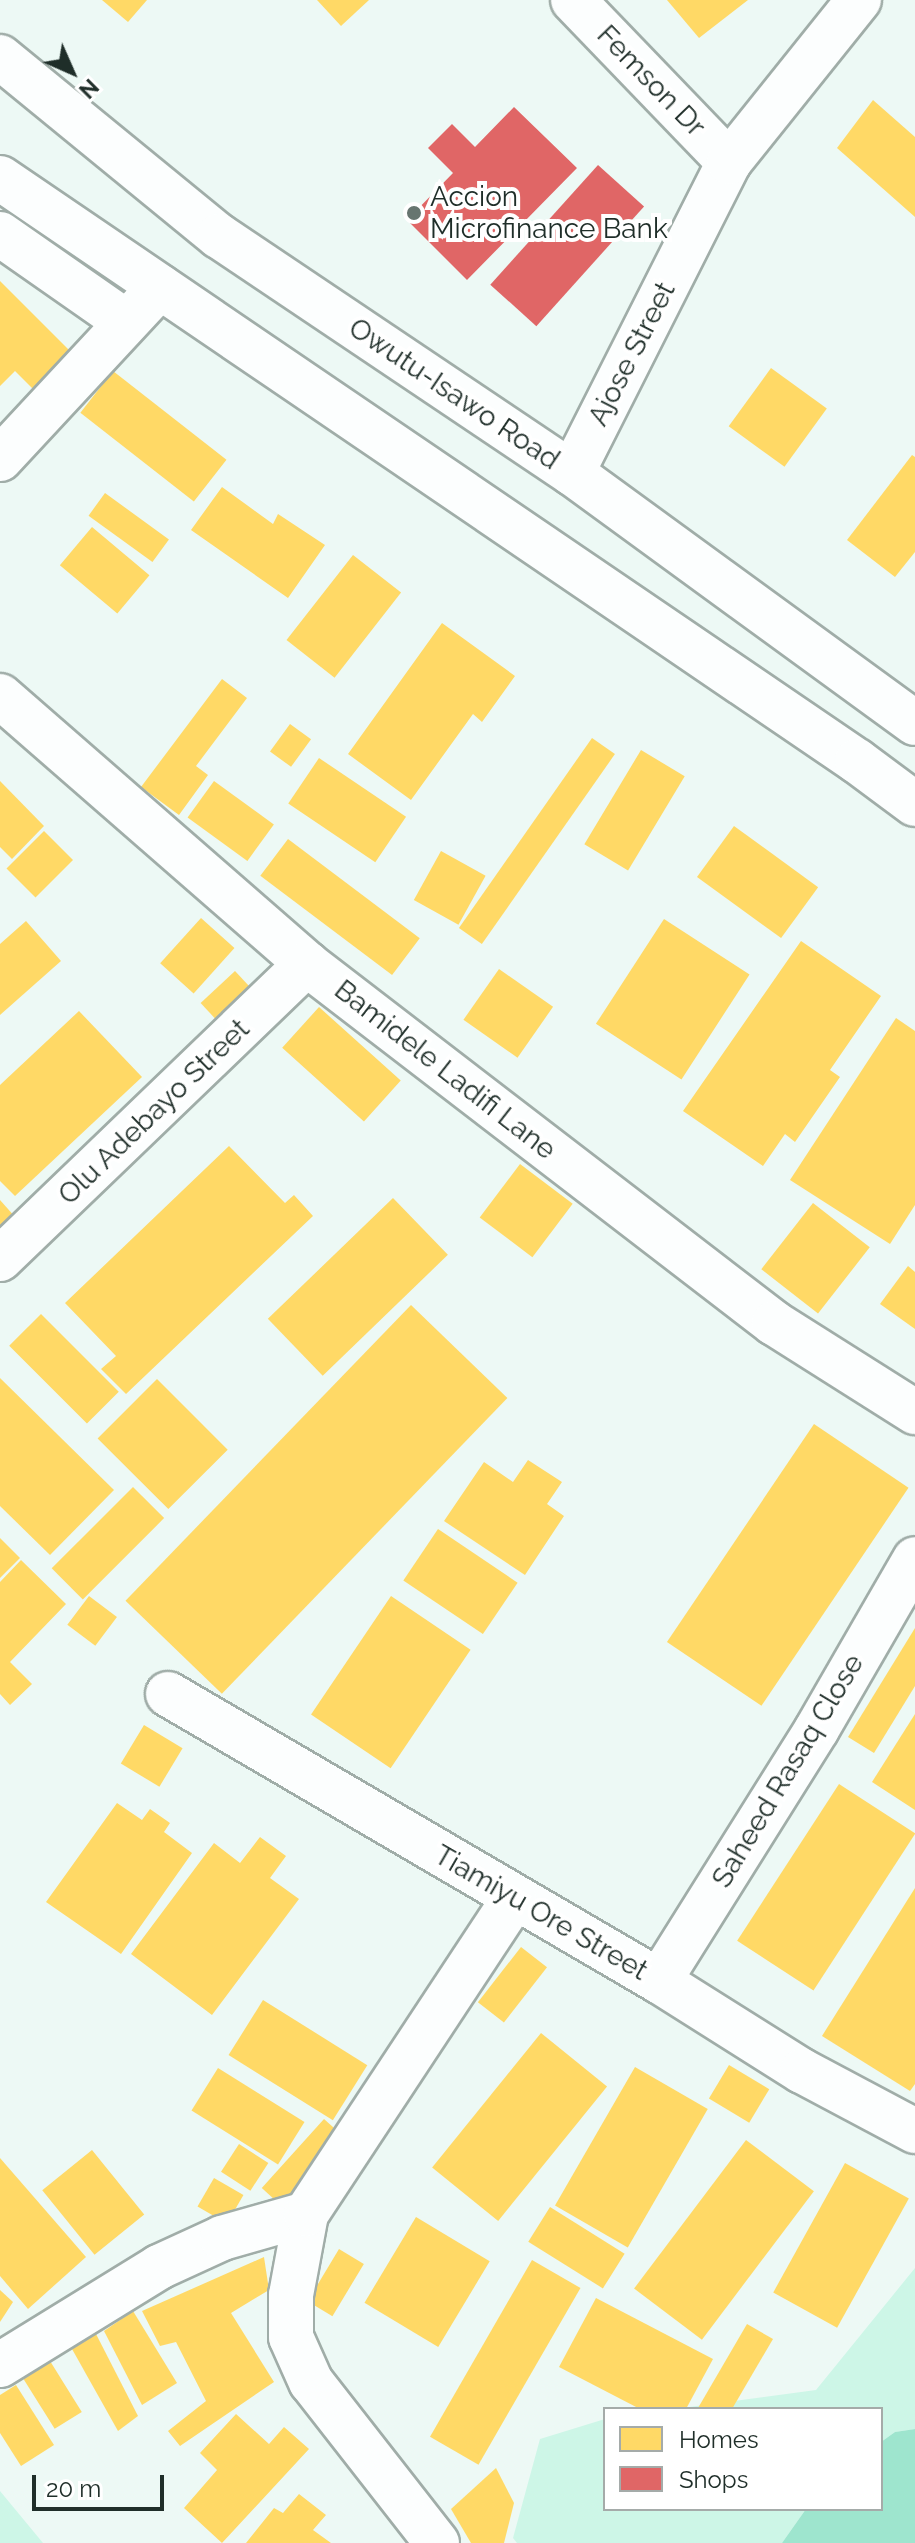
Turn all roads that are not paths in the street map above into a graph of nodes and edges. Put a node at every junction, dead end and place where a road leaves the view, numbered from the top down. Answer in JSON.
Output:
{"nodes":[{"id":1,"x":573,"y":0,"type":"edge"},
{"id":2,"x":859,"y":0,"type":"edge"},
{"id":3,"x":0,"y":57,"type":"edge"},
{"id":4,"x":729,"y":162,"type":"junction"},
{"id":5,"x":0,"y":178,"type":"edge"},
{"id":6,"x":0,"y":234,"type":"edge"},
{"id":7,"x":160,"y":287,"type":"junction"},
{"id":8,"x":126,"y":322,"type":"junction"},
{"id":9,"x":0,"y":459,"type":"edge"},
{"id":10,"x":572,"y":473,"type":"junction"},
{"id":11,"x":0,"y":696,"type":"edge"},
{"id":12,"x":915,"y":723,"type":"edge"},
{"id":13,"x":915,"y":804,"type":"edge"},
{"id":14,"x":307,"y":964,"type":"junction"},
{"id":15,"x":0,"y":1259,"type":"edge"},
{"id":16,"x":915,"y":1412,"type":"edge"},
{"id":17,"x":915,"y":1559,"type":"edge"},
{"id":18,"x":168,"y":1694,"type":"dead end"},
{"id":19,"x":514,"y":1898,"type":"junction"},
{"id":20,"x":659,"y":1981,"type":"junction"},
{"id":21,"x":915,"y":2131,"type":"edge"},
{"id":22,"x":306,"y":2214,"type":"junction"},
{"id":23,"x":0,"y":2365,"type":"edge"},
{"id":24,"x":431,"y":2540,"type":"edge"}],
"edges":[{"from":1,"to":4,"type":"street","name":"Femson Dr"},
{"from":2,"to":4,"type":"street","name":"Ajose Street"},
{"from":3,"to":10,"type":"street","name":"Owutu-Isawo Road"},
{"from":4,"to":10,"type":"street","name":"Ajose Street"},
{"from":5,"to":7,"type":"street"},
{"from":6,"to":8,"type":"street"},
{"from":7,"to":8,"type":"street"},
{"from":7,"to":13,"type":"street"},
{"from":8,"to":9,"type":"street"},
{"from":10,"to":12,"type":"street","name":"Owutu-Isawo Road"},
{"from":11,"to":14,"type":"street","name":"Bamidele Ladifi Lane"},
{"from":14,"to":15,"type":"street","name":"Olu Adebayo Street"},
{"from":14,"to":16,"type":"street","name":"Bamidele Ladifi Lane"},
{"from":17,"to":20,"type":"street","name":"Saheed Rasaq Close"},
{"from":18,"to":19,"type":"street","name":"Tiamiyu Ore Street"},
{"from":19,"to":20,"type":"street","name":"Tiamiyu Ore Street"},
{"from":19,"to":22,"type":"street"},
{"from":20,"to":21,"type":"street","name":"Tiamiyu Ore Street"},
{"from":22,"to":23,"type":"street"},
{"from":22,"to":24,"type":"street"}]}
